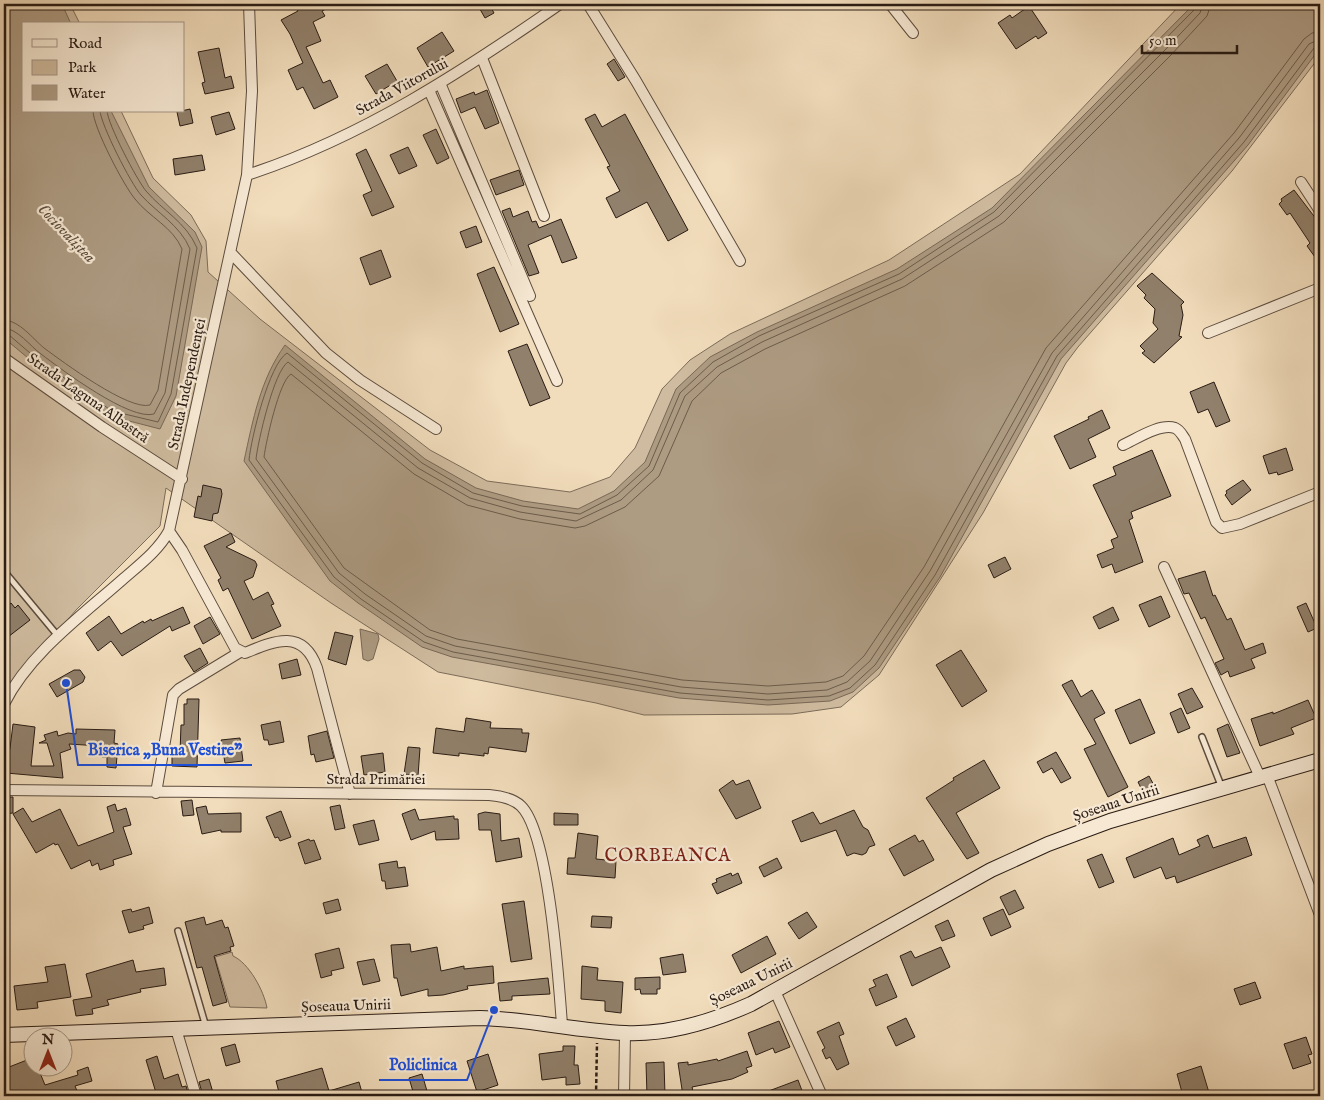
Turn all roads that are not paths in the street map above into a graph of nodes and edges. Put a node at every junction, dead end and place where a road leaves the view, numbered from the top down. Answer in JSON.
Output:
{"nodes":[{"id":1,"x":249,"y":4,"type":"edge"},
{"id":2,"x":560,"y":4,"type":"edge"},
{"id":3,"x":588,"y":4,"type":"edge"},
{"id":4,"x":890,"y":4,"type":"edge"},
{"id":5,"x":912,"y":33,"type":"dead end"},
{"id":6,"x":482,"y":58,"type":"junction"},
{"id":7,"x":440,"y":83,"type":"junction"},
{"id":8,"x":429,"y":90,"type":"junction"},
{"id":9,"x":247,"y":175,"type":"junction"},
{"id":10,"x":1301,"y":182,"type":"dead end"},
{"id":11,"x":1320,"y":211,"type":"edge"},
{"id":12,"x":544,"y":216,"type":"dead end"},
{"id":13,"x":231,"y":253,"type":"junction"},
{"id":14,"x":740,"y":261,"type":"dead end"},
{"id":15,"x":1320,"y":288,"type":"edge"},
{"id":16,"x":530,"y":296,"type":"dead end"},
{"id":17,"x":1208,"y":334,"type":"dead end"},
{"id":18,"x":4,"y":358,"type":"edge"},
{"id":19,"x":557,"y":381,"type":"dead end"},
{"id":20,"x":436,"y":428,"type":"dead end"},
{"id":21,"x":1123,"y":445,"type":"dead end"},
{"id":22,"x":182,"y":478,"type":"junction"},
{"id":23,"x":1320,"y":492,"type":"edge"},
{"id":24,"x":169,"y":531,"type":"junction"},
{"id":25,"x":1164,"y":567,"type":"dead end"},
{"id":26,"x":4,"y":571,"type":"edge"},
{"id":27,"x":58,"y":636,"type":"junction"},
{"id":28,"x":240,"y":652,"type":"junction"},
{"id":29,"x":4,"y":704,"type":"edge"},
{"id":30,"x":1202,"y":737,"type":"dead end"},
{"id":31,"x":1320,"y":760,"type":"edge"},
{"id":32,"x":1263,"y":776,"type":"junction"},
{"id":33,"x":1222,"y":788,"type":"junction"},
{"id":34,"x":4,"y":790,"type":"edge"},
{"id":35,"x":156,"y":793,"type":"junction"},
{"id":36,"x":350,"y":794,"type":"junction"},
{"id":37,"x":1320,"y":915,"type":"edge"},
{"id":38,"x":178,"y":931,"type":"dead end"},
{"id":39,"x":775,"y":991,"type":"junction"},
{"id":40,"x":562,"y":1025,"type":"junction"},
{"id":41,"x":206,"y":1028,"type":"junction"},
{"id":42,"x":176,"y":1029,"type":"junction"},
{"id":43,"x":625,"y":1034,"type":"junction"},
{"id":44,"x":4,"y":1035,"type":"edge"},
{"id":45,"x":196,"y":1096,"type":"edge"},
{"id":46,"x":624,"y":1096,"type":"edge"},
{"id":47,"x":822,"y":1096,"type":"edge"}],
"edges":[{"from":1,"to":9,"type":"street","name":"Strada Independenței"},
{"from":2,"to":6,"type":"street","name":"Strada Viitorului"},
{"from":3,"to":14,"type":"street"},
{"from":4,"to":5,"type":"street"},
{"from":6,"to":7,"type":"street","name":"Strada Viitorului"},
{"from":6,"to":12,"type":"street"},
{"from":7,"to":8,"type":"street","name":"Strada Viitorului"},
{"from":7,"to":16,"type":"street"},
{"from":8,"to":9,"type":"street","name":"Strada Viitorului"},
{"from":8,"to":19,"type":"street"},
{"from":9,"to":13,"type":"street","name":"Strada Independenței"},
{"from":10,"to":11,"type":"street"},
{"from":13,"to":20,"type":"street"},
{"from":13,"to":22,"type":"street","name":"Strada Independenței"},
{"from":15,"to":17,"type":"street"},
{"from":18,"to":22,"type":"street","name":"Strada Laguna Albastră"},
{"from":21,"to":23,"type":"street"},
{"from":22,"to":24,"type":"street","name":"Strada Independenței"},
{"from":24,"to":27,"type":"street","name":"Strada Independenței"},
{"from":24,"to":28,"type":"street"},
{"from":25,"to":32,"type":"street"},
{"from":26,"to":27,"type":"lane"},
{"from":27,"to":29,"type":"street","name":"Strada Independenței"},
{"from":28,"to":35,"type":"street"},
{"from":28,"to":36,"type":"street"},
{"from":30,"to":33,"type":"lane"},
{"from":31,"to":32,"type":"main road","name":"Șoseaua Unirii"},
{"from":32,"to":33,"type":"main road","name":"Șoseaua Unirii"},
{"from":32,"to":37,"type":"street"},
{"from":33,"to":39,"type":"main road","name":"Șoseaua Unirii"},
{"from":34,"to":35,"type":"street","name":"Strada Primăriei"},
{"from":35,"to":36,"type":"street","name":"Strada Primăriei"},
{"from":36,"to":40,"type":"street","name":"Strada Primăriei"},
{"from":38,"to":41,"type":"lane"},
{"from":39,"to":43,"type":"main road","name":"Șoseaua Unirii"},
{"from":39,"to":47,"type":"street"},
{"from":40,"to":41,"type":"main road","name":"Șoseaua Unirii"},
{"from":40,"to":43,"type":"main road","name":"Șoseaua Unirii"},
{"from":41,"to":42,"type":"main road","name":"Șoseaua Unirii"},
{"from":42,"to":44,"type":"main road","name":"Șoseaua Unirii"},
{"from":42,"to":45,"type":"street"},
{"from":43,"to":46,"type":"street"}]}
